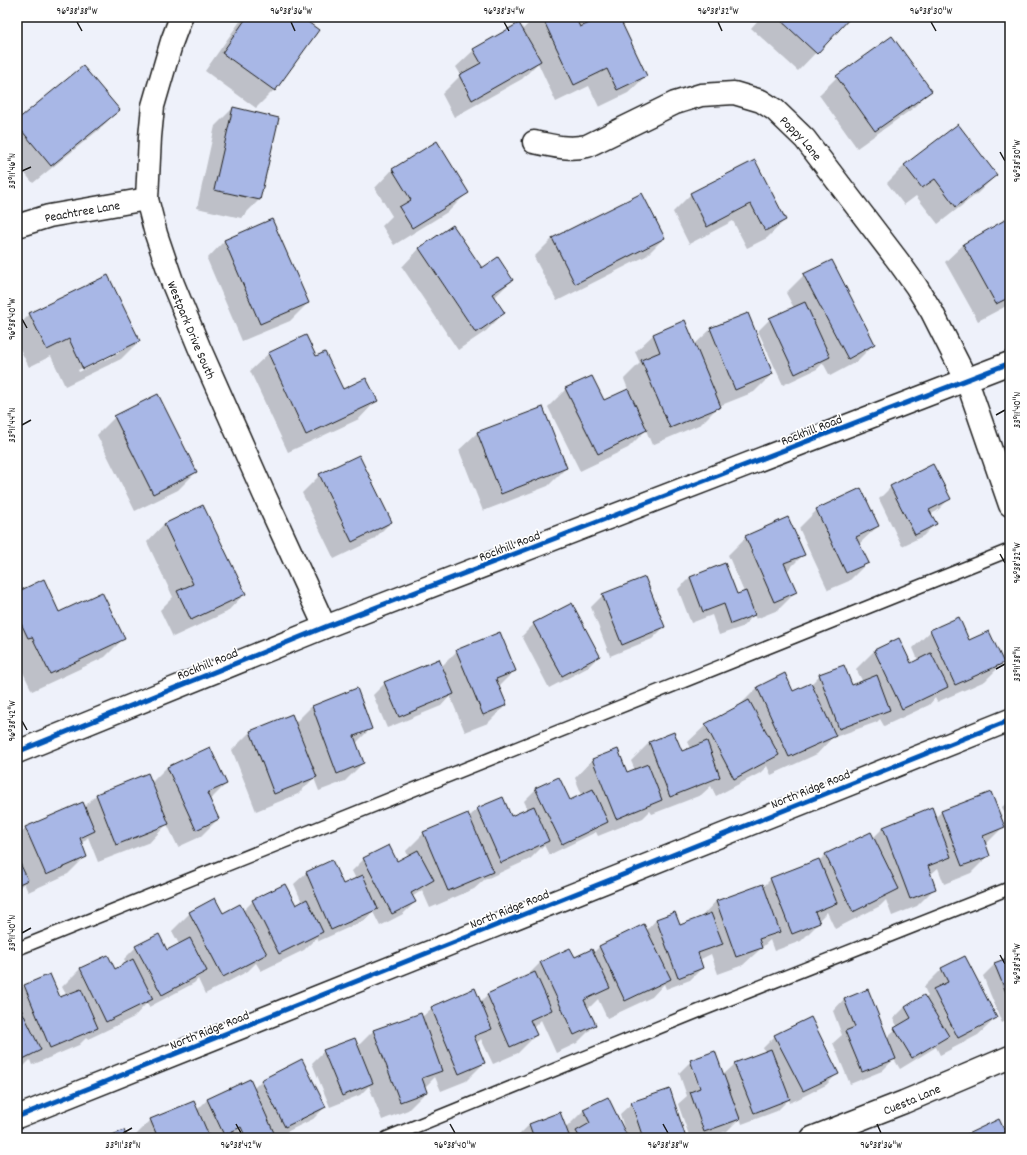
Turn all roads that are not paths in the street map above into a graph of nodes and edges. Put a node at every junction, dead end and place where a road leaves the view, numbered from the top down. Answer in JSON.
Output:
{"nodes":[{"id":1,"x":181,"y":17,"type":"edge"},
{"id":2,"x":534,"y":142,"type":"dead end"},
{"id":3,"x":147,"y":199,"type":"junction"},
{"id":4,"x":17,"y":226,"type":"edge"},
{"id":5,"x":1010,"y":363,"type":"edge"},
{"id":6,"x":968,"y":380,"type":"junction"},
{"id":7,"x":1010,"y":505,"type":"edge"},
{"id":8,"x":1010,"y":550,"type":"edge"},
{"id":9,"x":326,"y":627,"type":"junction"},
{"id":10,"x":1010,"y":720,"type":"edge"},
{"id":11,"x":17,"y":752,"type":"edge"},
{"id":12,"x":1010,"y":888,"type":"edge"},
{"id":13,"x":17,"y":949,"type":"edge"},
{"id":14,"x":1010,"y":1057,"type":"edge"},
{"id":15,"x":17,"y":1117,"type":"edge"},
{"id":16,"x":387,"y":1138,"type":"edge"},
{"id":17,"x":812,"y":1138,"type":"edge"}],
"edges":[{"from":1,"to":3,"type":"street","name":"Westpark Drive South"},
{"from":2,"to":6,"type":"street","name":"Poppy Lane"},
{"from":3,"to":4,"type":"street","name":"Peachtree Lane"},
{"from":3,"to":9,"type":"street","name":"Westpark Drive South"},
{"from":5,"to":6,"type":"street","name":"Rockhill Road"},
{"from":6,"to":7,"type":"street","name":"Poppy Lane"},
{"from":6,"to":9,"type":"street","name":"Rockhill Road"},
{"from":8,"to":13,"type":"lane"},
{"from":9,"to":11,"type":"street","name":"Rockhill Road"},
{"from":10,"to":15,"type":"street","name":"North Ridge Road"},
{"from":12,"to":16,"type":"lane"},
{"from":14,"to":17,"type":"street","name":"Cuesta Lane"}]}
